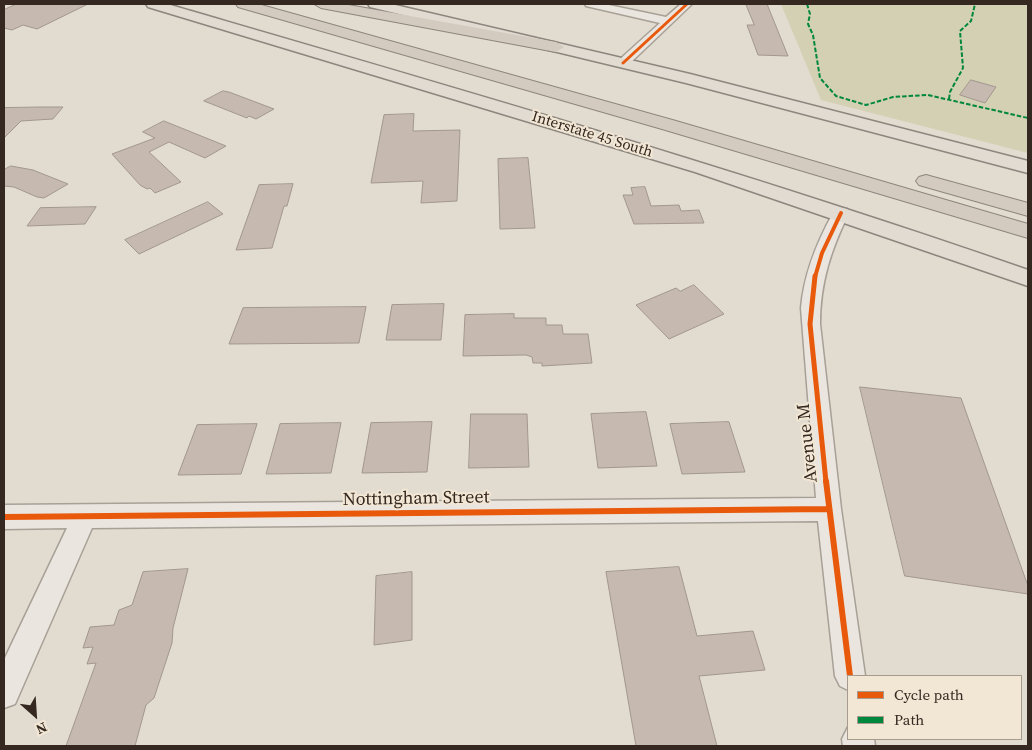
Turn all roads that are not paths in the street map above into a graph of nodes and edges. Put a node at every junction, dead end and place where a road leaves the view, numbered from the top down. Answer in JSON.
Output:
{"nodes":[{"id":1,"x":153,"y":4,"type":"edge"},
{"id":2,"x":243,"y":4,"type":"edge"},
{"id":3,"x":292,"y":4,"type":"edge"},
{"id":4,"x":320,"y":4,"type":"edge"},
{"id":5,"x":375,"y":4,"type":"edge"},
{"id":6,"x":590,"y":4,"type":"edge"},
{"id":7,"x":686,"y":4,"type":"edge"},
{"id":8,"x":668,"y":21,"type":"junction"},
{"id":9,"x":556,"y":47,"type":"junction"},
{"id":10,"x":623,"y":63,"type":"junction"},
{"id":11,"x":818,"y":151,"type":"dead end"},
{"id":12,"x":1028,"y":168,"type":"edge"},
{"id":13,"x":914,"y":178,"type":"dead end"},
{"id":14,"x":1028,"y":210,"type":"edge"},
{"id":15,"x":841,"y":213,"type":"junction"},
{"id":16,"x":1028,"y":231,"type":"edge"},
{"id":17,"x":1028,"y":278,"type":"edge"},
{"id":18,"x":829,"y":509,"type":"junction"},
{"id":19,"x":4,"y":516,"type":"edge"},
{"id":20,"x":85,"y":516,"type":"junction"},
{"id":21,"x":850,"y":675,"type":"edge"},
{"id":22,"x":4,"y":693,"type":"edge"}],
"edges":[{"from":1,"to":15,"type":"main road","name":"Interstate 45 South"},
{"from":2,"to":16,"type":"highway"},
{"from":3,"to":11,"type":"highway"},
{"from":4,"to":9,"type":"highway"},
{"from":5,"to":9,"type":"main road"},
{"from":6,"to":8,"type":"street"},
{"from":7,"to":8,"type":"street"},
{"from":8,"to":10,"type":"street"},
{"from":9,"to":10,"type":"main road"},
{"from":10,"to":12,"type":"main road"},
{"from":13,"to":14,"type":"highway"},
{"from":15,"to":17,"type":"main road","name":"Interstate 45 South"},
{"from":15,"to":18,"type":"street","name":"Avenue M"},
{"from":18,"to":20,"type":"street","name":"Nottingham Street"},
{"from":18,"to":21,"type":"street","name":"Avenue M"},
{"from":19,"to":20,"type":"street","name":"Nottingham Street"},
{"from":20,"to":22,"type":"street"}]}
